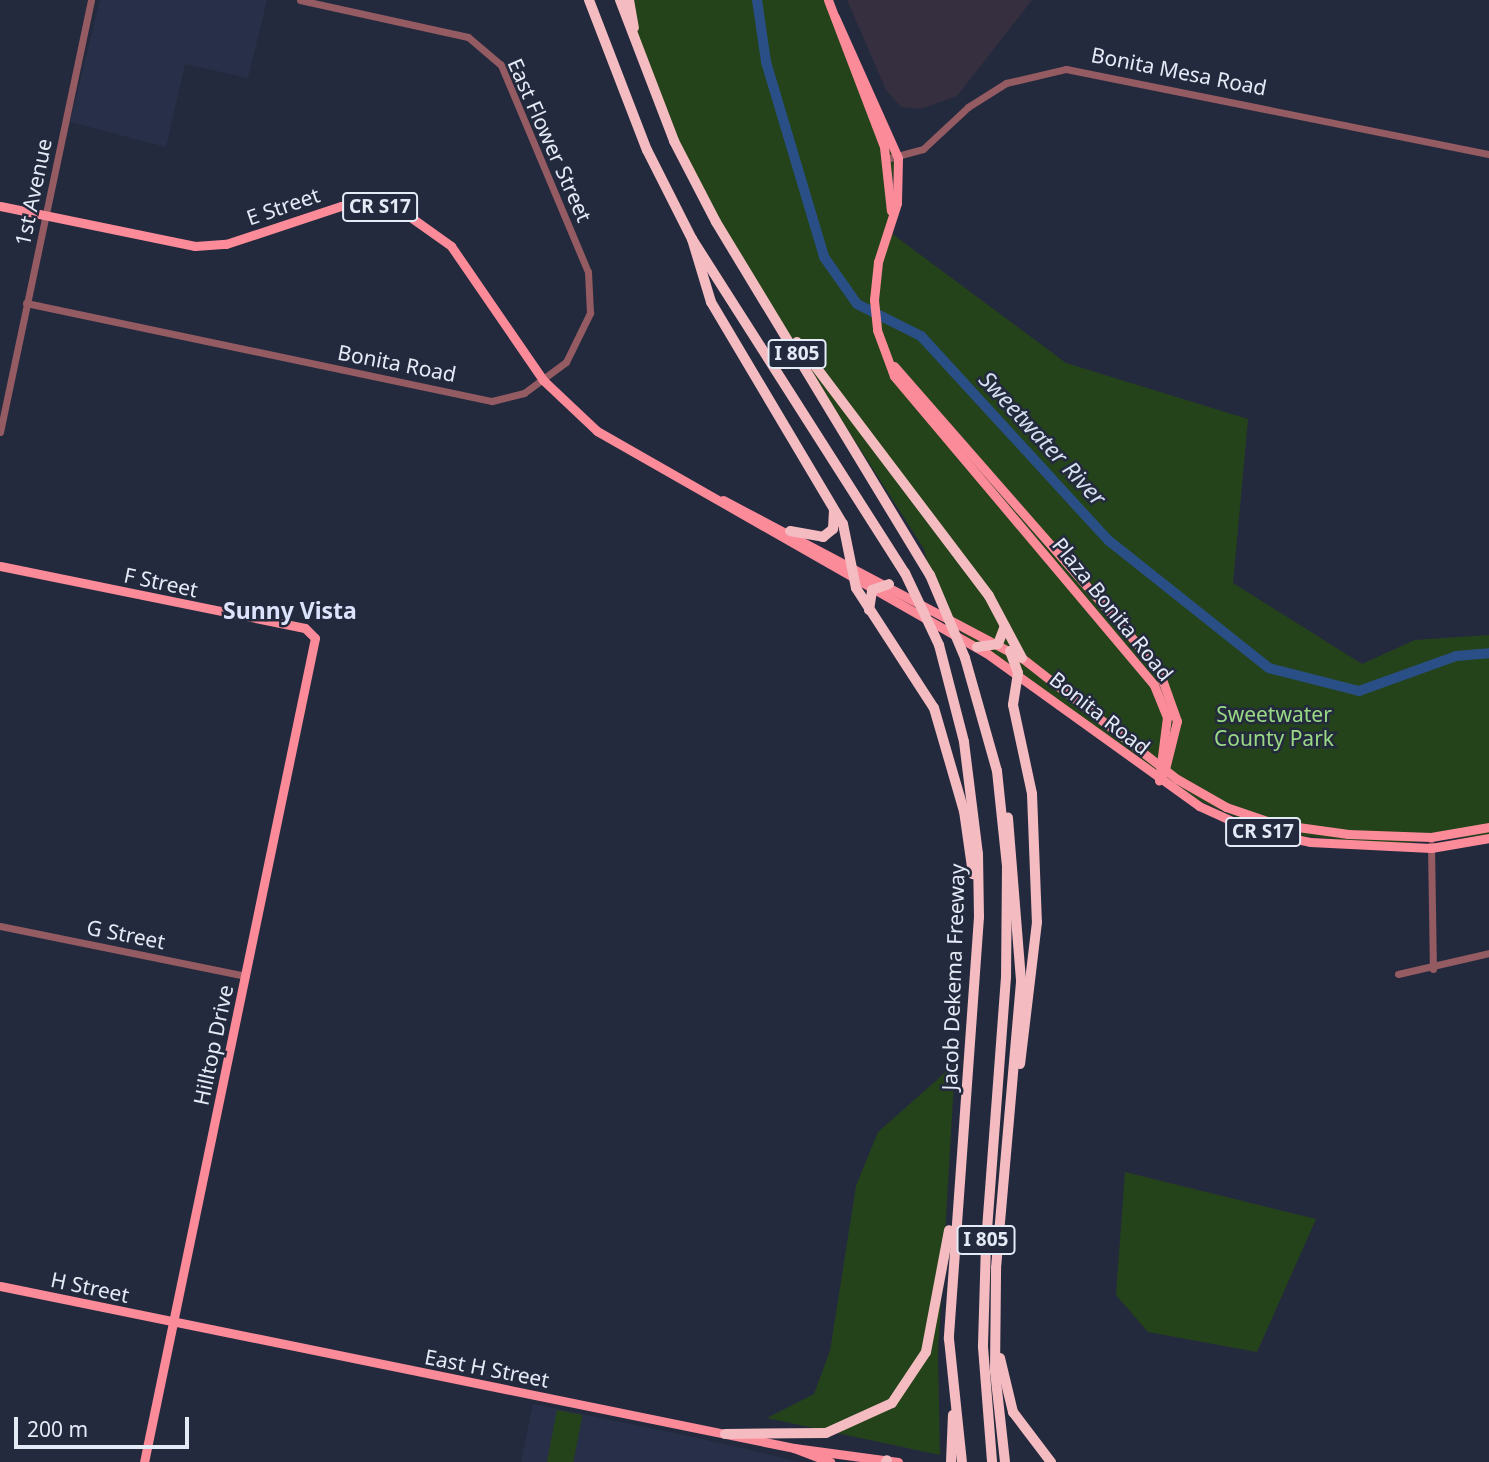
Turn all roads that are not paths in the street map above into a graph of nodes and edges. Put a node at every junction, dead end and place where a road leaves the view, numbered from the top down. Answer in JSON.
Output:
{"nodes":[{"id":1,"x":92,"y":0,"type":"edge"},
{"id":2,"x":300,"y":0,"type":"edge"},
{"id":3,"x":589,"y":0,"type":"edge"},
{"id":4,"x":620,"y":0,"type":"edge"},
{"id":5,"x":629,"y":0,"type":"edge"},
{"id":6,"x":828,"y":0,"type":"edge"},
{"id":7,"x":835,"y":18,"type":"junction"},
{"id":8,"x":642,"y":66,"type":"junction"},
{"id":9,"x":1489,"y":154,"type":"edge"},
{"id":10,"x":898,"y":158,"type":"junction"},
{"id":11,"x":886,"y":159,"type":"junction"},
{"id":12,"x":0,"y":206,"type":"edge"},
{"id":13,"x":891,"y":212,"type":"junction"},
{"id":14,"x":45,"y":216,"type":"junction"},
{"id":15,"x":692,"y":239,"type":"junction"},
{"id":16,"x":26,"y":303,"type":"junction"},
{"id":17,"x":767,"y":303,"type":"junction"},
{"id":18,"x":543,"y":380,"type":"junction"},
{"id":19,"x":0,"y":432,"type":"edge"},
{"id":20,"x":722,"y":500,"type":"junction"},
{"id":21,"x":834,"y":507,"type":"junction"},
{"id":22,"x":790,"y":531,"type":"junction"},
{"id":23,"x":849,"y":562,"type":"junction"},
{"id":24,"x":0,"y":566,"type":"edge"},
{"id":25,"x":854,"y":580,"type":"junction"},
{"id":26,"x":889,"y":584,"type":"junction"},
{"id":27,"x":872,"y":590,"type":"junction"},
{"id":28,"x":869,"y":610,"type":"junction"},
{"id":29,"x":1005,"y":626,"type":"junction"},
{"id":30,"x":314,"y":634,"type":"joint"},
{"id":31,"x":998,"y":644,"type":"junction"},
{"id":32,"x":977,"y":647,"type":"junction"},
{"id":33,"x":1010,"y":651,"type":"junction"},
{"id":34,"x":1022,"y":658,"type":"junction"},
{"id":35,"x":1018,"y":673,"type":"junction"},
{"id":36,"x":1162,"y":767,"type":"junction"},
{"id":37,"x":997,"y":771,"type":"junction"},
{"id":38,"x":1159,"y":780,"type":"junction"},
{"id":39,"x":1489,"y":827,"type":"edge"},
{"id":40,"x":1489,"y":838,"type":"edge"},
{"id":41,"x":1431,"y":843,"type":"junction"},
{"id":42,"x":979,"y":916,"type":"junction"},
{"id":43,"x":0,"y":926,"type":"edge"},
{"id":44,"x":1489,"y":953,"type":"edge"},
{"id":45,"x":1433,"y":969,"type":"junction"},
{"id":46,"x":1398,"y":974,"type":"dead end"},
{"id":47,"x":246,"y":976,"type":"junction"},
{"id":48,"x":1015,"y":1078,"type":"junction"},
{"id":49,"x":958,"y":1182,"type":"junction"},
{"id":50,"x":0,"y":1286,"type":"edge"},
{"id":51,"x":996,"y":1298,"type":"junction"},
{"id":52,"x":173,"y":1322,"type":"junction"},
{"id":53,"x":955,"y":1408,"type":"junction"},
{"id":54,"x":725,"y":1434,"type":"junction"},
{"id":55,"x":794,"y":1448,"type":"junction"},
{"id":56,"x":890,"y":1461,"type":"edge"},
{"id":57,"x":144,"y":1462,"type":"edge"},
{"id":58,"x":830,"y":1462,"type":"edge"},
{"id":59,"x":951,"y":1462,"type":"edge"},
{"id":60,"x":962,"y":1462,"type":"edge"},
{"id":61,"x":992,"y":1462,"type":"edge"},
{"id":62,"x":1006,"y":1462,"type":"edge"},
{"id":63,"x":1051,"y":1462,"type":"edge"}],
"edges":[{"from":1,"to":14,"type":"street","name":"1st Avenue"},
{"from":2,"to":18,"type":"street","name":"East Flower Street"},
{"from":3,"to":15,"type":"highway","name":"Jacob Dekema Freeway","number":"I 805"},
{"from":4,"to":8,"type":"highway","number":"I 805"},
{"from":5,"to":8,"type":"highway"},
{"from":6,"to":7,"type":"main road","name":"Plaza Bonita Road"},
{"from":7,"to":10,"type":"main road","name":"Plaza Bonita Road"},
{"from":7,"to":11,"type":"main road","name":"Plaza Bonita Road"},
{"from":8,"to":17,"type":"highway","number":"I 805"},
{"from":9,"to":10,"type":"street","name":"Bonita Mesa Road"},
{"from":10,"to":11,"type":"street","name":"Bonita Mesa Road"},
{"from":10,"to":13,"type":"main road","name":"Plaza Bonita Road"},
{"from":11,"to":13,"type":"main road","name":"Plaza Bonita Road"},
{"from":12,"to":14,"type":"main road","name":"E Street","number":"CR S17"},
{"from":13,"to":36,"type":"main road","name":"Plaza Bonita Road"},
{"from":14,"to":16,"type":"street","name":"1st Avenue"},
{"from":14,"to":18,"type":"main road","name":"E Street","number":"CR S17"},
{"from":15,"to":21,"type":"highway"},
{"from":15,"to":42,"type":"highway","name":"Jacob Dekema Freeway","number":"I 805","bridge":true},
{"from":16,"to":18,"type":"street","name":"Bonita Road"},
{"from":16,"to":19,"type":"street","name":"1st Avenue"},
{"from":17,"to":29,"type":"highway"},
{"from":17,"to":37,"type":"highway","number":"I 805","bridge":true},
{"from":18,"to":20,"type":"main road","name":"Bonita Road","number":"CR S17"},
{"from":20,"to":22,"type":"main road","name":"Bonita Road","number":"CR S17"},
{"from":20,"to":25,"type":"main road","name":"Bonita Road","number":"CR S17"},
{"from":21,"to":22,"type":"highway"},
{"from":21,"to":23,"type":"highway"},
{"from":22,"to":23,"type":"main road","name":"Bonita Road","number":"CR S17"},
{"from":23,"to":25,"type":"highway"},
{"from":23,"to":26,"type":"main road","name":"Bonita Road","number":"CR S17"},
{"from":24,"to":30,"type":"main road","name":"F Street"},
{"from":25,"to":27,"type":"main road","name":"Bonita Road","number":"CR S17"},
{"from":25,"to":28,"type":"highway"},
{"from":26,"to":27,"type":"highway"},
{"from":26,"to":31,"type":"main road","name":"Bonita Road","number":"CR S17"},
{"from":27,"to":28,"type":"highway"},
{"from":27,"to":32,"type":"main road","name":"Bonita Road","number":"CR S17"},
{"from":28,"to":42,"type":"highway"},
{"from":29,"to":31,"type":"highway"},
{"from":29,"to":34,"type":"highway"},
{"from":30,"to":47,"type":"main road","name":"Hilltop Drive"},
{"from":31,"to":32,"type":"highway"},
{"from":31,"to":33,"type":"main road","name":"Bonita Road","number":"CR S17"},
{"from":32,"to":35,"type":"main road","name":"Bonita Road","number":"CR S17"},
{"from":33,"to":34,"type":"main road","name":"Bonita Road","number":"CR S17"},
{"from":33,"to":35,"type":"highway"},
{"from":34,"to":36,"type":"main road","name":"Bonita Road","number":"CR S17"},
{"from":35,"to":38,"type":"main road","name":"Bonita Road","number":"CR S17"},
{"from":35,"to":48,"type":"highway"},
{"from":36,"to":38,"type":"main road","name":"Plaza Bonita Road"},
{"from":36,"to":41,"type":"main road","name":"Bonita Road","number":"CR S17"},
{"from":37,"to":48,"type":"highway"},
{"from":37,"to":61,"type":"highway","number":"I 805"},
{"from":38,"to":41,"type":"main road","name":"Bonita Road","number":"CR S17"},
{"from":39,"to":41,"type":"main road","name":"Bonita Road","number":"CR S17"},
{"from":40,"to":41,"type":"main road","name":"Bonita Road","number":"CR S17"},
{"from":41,"to":45,"type":"street"},
{"from":42,"to":49,"type":"highway","name":"Jacob Dekema Freeway","number":"I 805"},
{"from":43,"to":47,"type":"street","name":"G Street"},
{"from":44,"to":45,"type":"street"},
{"from":45,"to":46,"type":"street"},
{"from":47,"to":52,"type":"main road","name":"Hilltop Drive"},
{"from":48,"to":51,"type":"highway"},
{"from":49,"to":53,"type":"highway","name":"Jacob Dekema Freeway","number":"I 805"},
{"from":49,"to":54,"type":"highway"},
{"from":50,"to":52,"type":"main road","name":"H Street"},
{"from":51,"to":62,"type":"highway"},
{"from":51,"to":63,"type":"highway"},
{"from":52,"to":54,"type":"main road","name":"East H Street"},
{"from":52,"to":57,"type":"main road","name":"Hilltop Drive"},
{"from":53,"to":59,"type":"highway"},
{"from":53,"to":60,"type":"highway","name":"Jacob Dekema Freeway","number":"I 805"},
{"from":54,"to":55,"type":"main road","name":"East H Street"},
{"from":55,"to":56,"type":"main road","name":"East H Street"},
{"from":55,"to":58,"type":"main road","name":"East H Street"}]}
